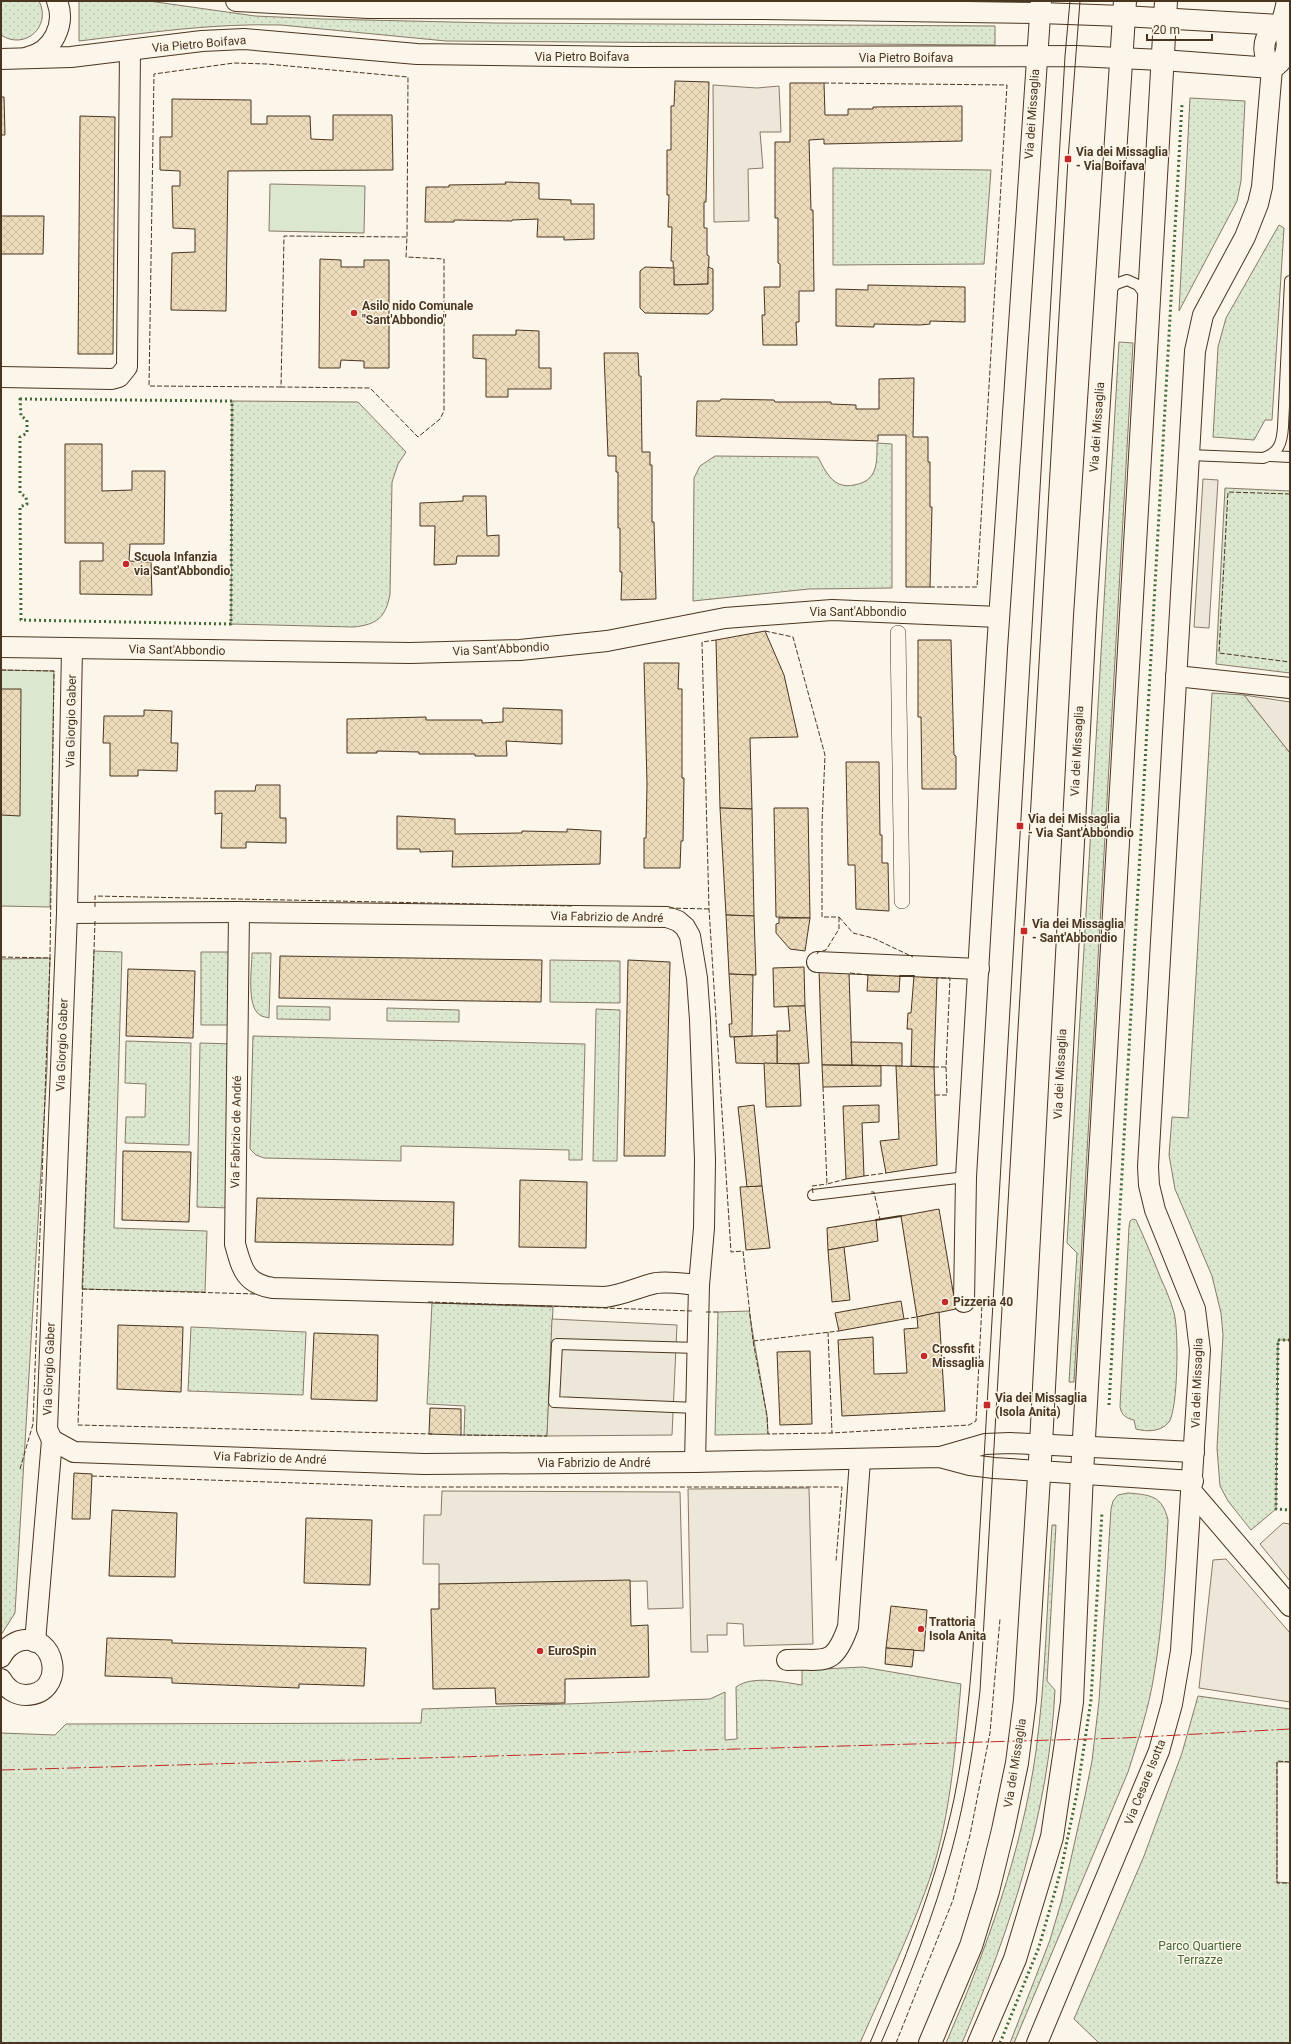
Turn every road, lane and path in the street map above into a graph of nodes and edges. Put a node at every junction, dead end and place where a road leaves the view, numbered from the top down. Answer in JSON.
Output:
{"nodes":[{"id":1,"x":57,"y":1,"type":"edge"},
{"id":2,"x":236,"y":1,"type":"edge"},
{"id":3,"x":1287,"y":1,"type":"edge"},
{"id":4,"x":1040,"y":7,"type":"edge"},
{"id":5,"x":1124,"y":8,"type":"edge"},
{"id":6,"x":1165,"y":10,"type":"edge"},
{"id":7,"x":1279,"y":25,"type":"junction"},
{"id":8,"x":130,"y":50,"type":"junction"},
{"id":9,"x":1,"y":54,"type":"edge"},
{"id":10,"x":1036,"y":57,"type":"junction"},
{"id":11,"x":11,"y":58,"type":"edge"},
{"id":12,"x":1120,"y":58,"type":"junction"},
{"id":13,"x":1162,"y":60,"type":"junction"},
{"id":14,"x":1272,"y":68,"type":"junction"},
{"id":15,"x":1290,"y":281,"type":"edge"},
{"id":16,"x":1104,"y":301,"type":"junction"},
{"id":17,"x":1148,"y":304,"type":"junction"},
{"id":18,"x":8,"y":378,"type":"edge"},
{"id":19,"x":1188,"y":455,"type":"junction"},
{"id":20,"x":1270,"y":456,"type":"junction"},
{"id":21,"x":1290,"y":457,"type":"edge"},
{"id":22,"x":999,"y":617,"type":"junction"},
{"id":23,"x":898,"y":633,"type":"dead end"},
{"id":24,"x":1,"y":647,"type":"edge"},
{"id":25,"x":72,"y":649,"type":"junction"},
{"id":26,"x":1176,"y":676,"type":"junction"},
{"id":27,"x":1290,"y":688,"type":"edge"},
{"id":28,"x":902,"y":901,"type":"dead end"},
{"id":29,"x":239,"y":912,"type":"junction"},
{"id":30,"x":67,"y":914,"type":"junction"},
{"id":31,"x":817,"y":962,"type":"dead end"},
{"id":32,"x":979,"y":969,"type":"junction"},
{"id":33,"x":966,"y":1178,"type":"junction"},
{"id":34,"x":813,"y":1195,"type":"dead end"},
{"id":35,"x":700,"y":1285,"type":"junction"},
{"id":36,"x":964,"y":1302,"type":"dead end"},
{"id":37,"x":698,"y":1348,"type":"junction"},
{"id":38,"x":696,"y":1408,"type":"junction"},
{"id":39,"x":52,"y":1440,"type":"junction"},
{"id":40,"x":1040,"y":1444,"type":"junction"},
{"id":41,"x":1084,"y":1446,"type":"junction"},
{"id":42,"x":1194,"y":1452,"type":"junction"},
{"id":43,"x":940,"y":1457,"type":"junction"},
{"id":44,"x":860,"y":1460,"type":"junction"},
{"id":45,"x":695,"y":1462,"type":"junction"},
{"id":46,"x":1038,"y":1471,"type":"junction"},
{"id":47,"x":1082,"y":1473,"type":"junction"},
{"id":48,"x":1192,"y":1486,"type":"junction"},
{"id":49,"x":1290,"y":1606,"type":"edge"},
{"id":50,"x":36,"y":1642,"type":"junction"},
{"id":51,"x":1,"y":1657,"type":"edge"},
{"id":52,"x":786,"y":1660,"type":"dead end"},
{"id":53,"x":1,"y":1679,"type":"edge"},
{"id":54,"x":930,"y":2043,"type":"edge"},
{"id":55,"x":979,"y":2043,"type":"edge"},
{"id":56,"x":1037,"y":2043,"type":"edge"}],
"edges":[{"from":1,"to":11,"type":"street","name":"Via Pietro Boifava"},
{"from":2,"to":4,"type":"street"},
{"from":3,"to":7,"type":"street","name":"Via dei Missaglia"},
{"from":4,"to":5,"type":"street"},
{"from":4,"to":10,"type":"street","name":"Via dei Missaglia"},
{"from":5,"to":6,"type":"street"},
{"from":5,"to":12,"type":"main road","name":"Via dei Missaglia"},
{"from":6,"to":7,"type":"street"},
{"from":6,"to":13,"type":"main road"},
{"from":7,"to":14,"type":"street","name":"Via dei Missaglia"},
{"from":8,"to":10,"type":"street","name":"Via Pietro Boifava"},
{"from":8,"to":11,"type":"street","name":"Via Pietro Boifava"},
{"from":8,"to":18,"type":"street"},
{"from":9,"to":11,"type":"street","name":"Via Pietro Boifava"},
{"from":10,"to":12,"type":"street","name":"Via Pietro Boifava"},
{"from":10,"to":22,"type":"street","name":"Via dei Missaglia"},
{"from":12,"to":13,"type":"street"},
{"from":12,"to":16,"type":"main road","name":"Via dei Missaglia"},
{"from":13,"to":14,"type":"street"},
{"from":13,"to":17,"type":"main road"},
{"from":14,"to":19,"type":"street","name":"Via dei Missaglia"},
{"from":15,"to":20,"type":"lane"},
{"from":16,"to":17,"type":"lane"},
{"from":16,"to":40,"type":"main road","name":"Via dei Missaglia"},
{"from":17,"to":41,"type":"main road"},
{"from":19,"to":20,"type":"lane"},
{"from":19,"to":26,"type":"street","name":"Via dei Missaglia"},
{"from":20,"to":21,"type":"lane"},
{"from":22,"to":25,"type":"street","name":"Via Sant'Abbondio"},
{"from":22,"to":32,"type":"street","name":"Via dei Missaglia"},
{"from":23,"to":28,"type":"street"},
{"from":24,"to":25,"type":"street","name":"Via Sant'Abbondio"},
{"from":25,"to":30,"type":"street","name":"Via Giorgio Gaber"},
{"from":26,"to":27,"type":"street"},
{"from":26,"to":42,"type":"street","name":"Via dei Missaglia"},
{"from":29,"to":30,"type":"street","name":"Via Fabrizio de André"},
{"from":29,"to":35,"type":"street","name":"Via Fabrizio de André"},
{"from":29,"to":35,"type":"street","name":"Via Fabrizio de André"},
{"from":30,"to":39,"type":"street","name":"Via Giorgio Gaber"},
{"from":31,"to":32,"type":"street"},
{"from":32,"to":33,"type":"street","name":"Via dei Missaglia"},
{"from":33,"to":34,"type":"lane"},
{"from":33,"to":36,"type":"street","name":"Via dei Missaglia"},
{"from":35,"to":37,"type":"street","name":"Via Fabrizio de André"},
{"from":37,"to":38,"type":"street","name":"Via Fabrizio de André"},
{"from":37,"to":38,"type":"lane"},
{"from":38,"to":45,"type":"street","name":"Via Fabrizio de André"},
{"from":39,"to":45,"type":"street","name":"Via Fabrizio de André"},
{"from":39,"to":50,"type":"street"},
{"from":40,"to":41,"type":"street"},
{"from":40,"to":43,"type":"street","name":"Via Fabrizio de André"},
{"from":40,"to":46,"type":"main road","name":"Via dei Missaglia"},
{"from":41,"to":42,"type":"street"},
{"from":41,"to":47,"type":"main road"},
{"from":42,"to":48,"type":"street","name":"Via dei Missaglia"},
{"from":43,"to":44,"type":"street","name":"Via Fabrizio de André"},
{"from":43,"to":46,"type":"street","name":"Via Fabrizio de André"},
{"from":44,"to":45,"type":"street","name":"Via Fabrizio de André"},
{"from":44,"to":52,"type":"street"},
{"from":46,"to":47,"type":"street"},
{"from":46,"to":54,"type":"main road","name":"Via dei Missaglia"},
{"from":47,"to":48,"type":"street"},
{"from":47,"to":55,"type":"main road"},
{"from":48,"to":49,"type":"street"},
{"from":48,"to":56,"type":"street","name":"Via Cesare Isotta"},
{"from":50,"to":51,"type":"street"},
{"from":50,"to":53,"type":"street"}]}
